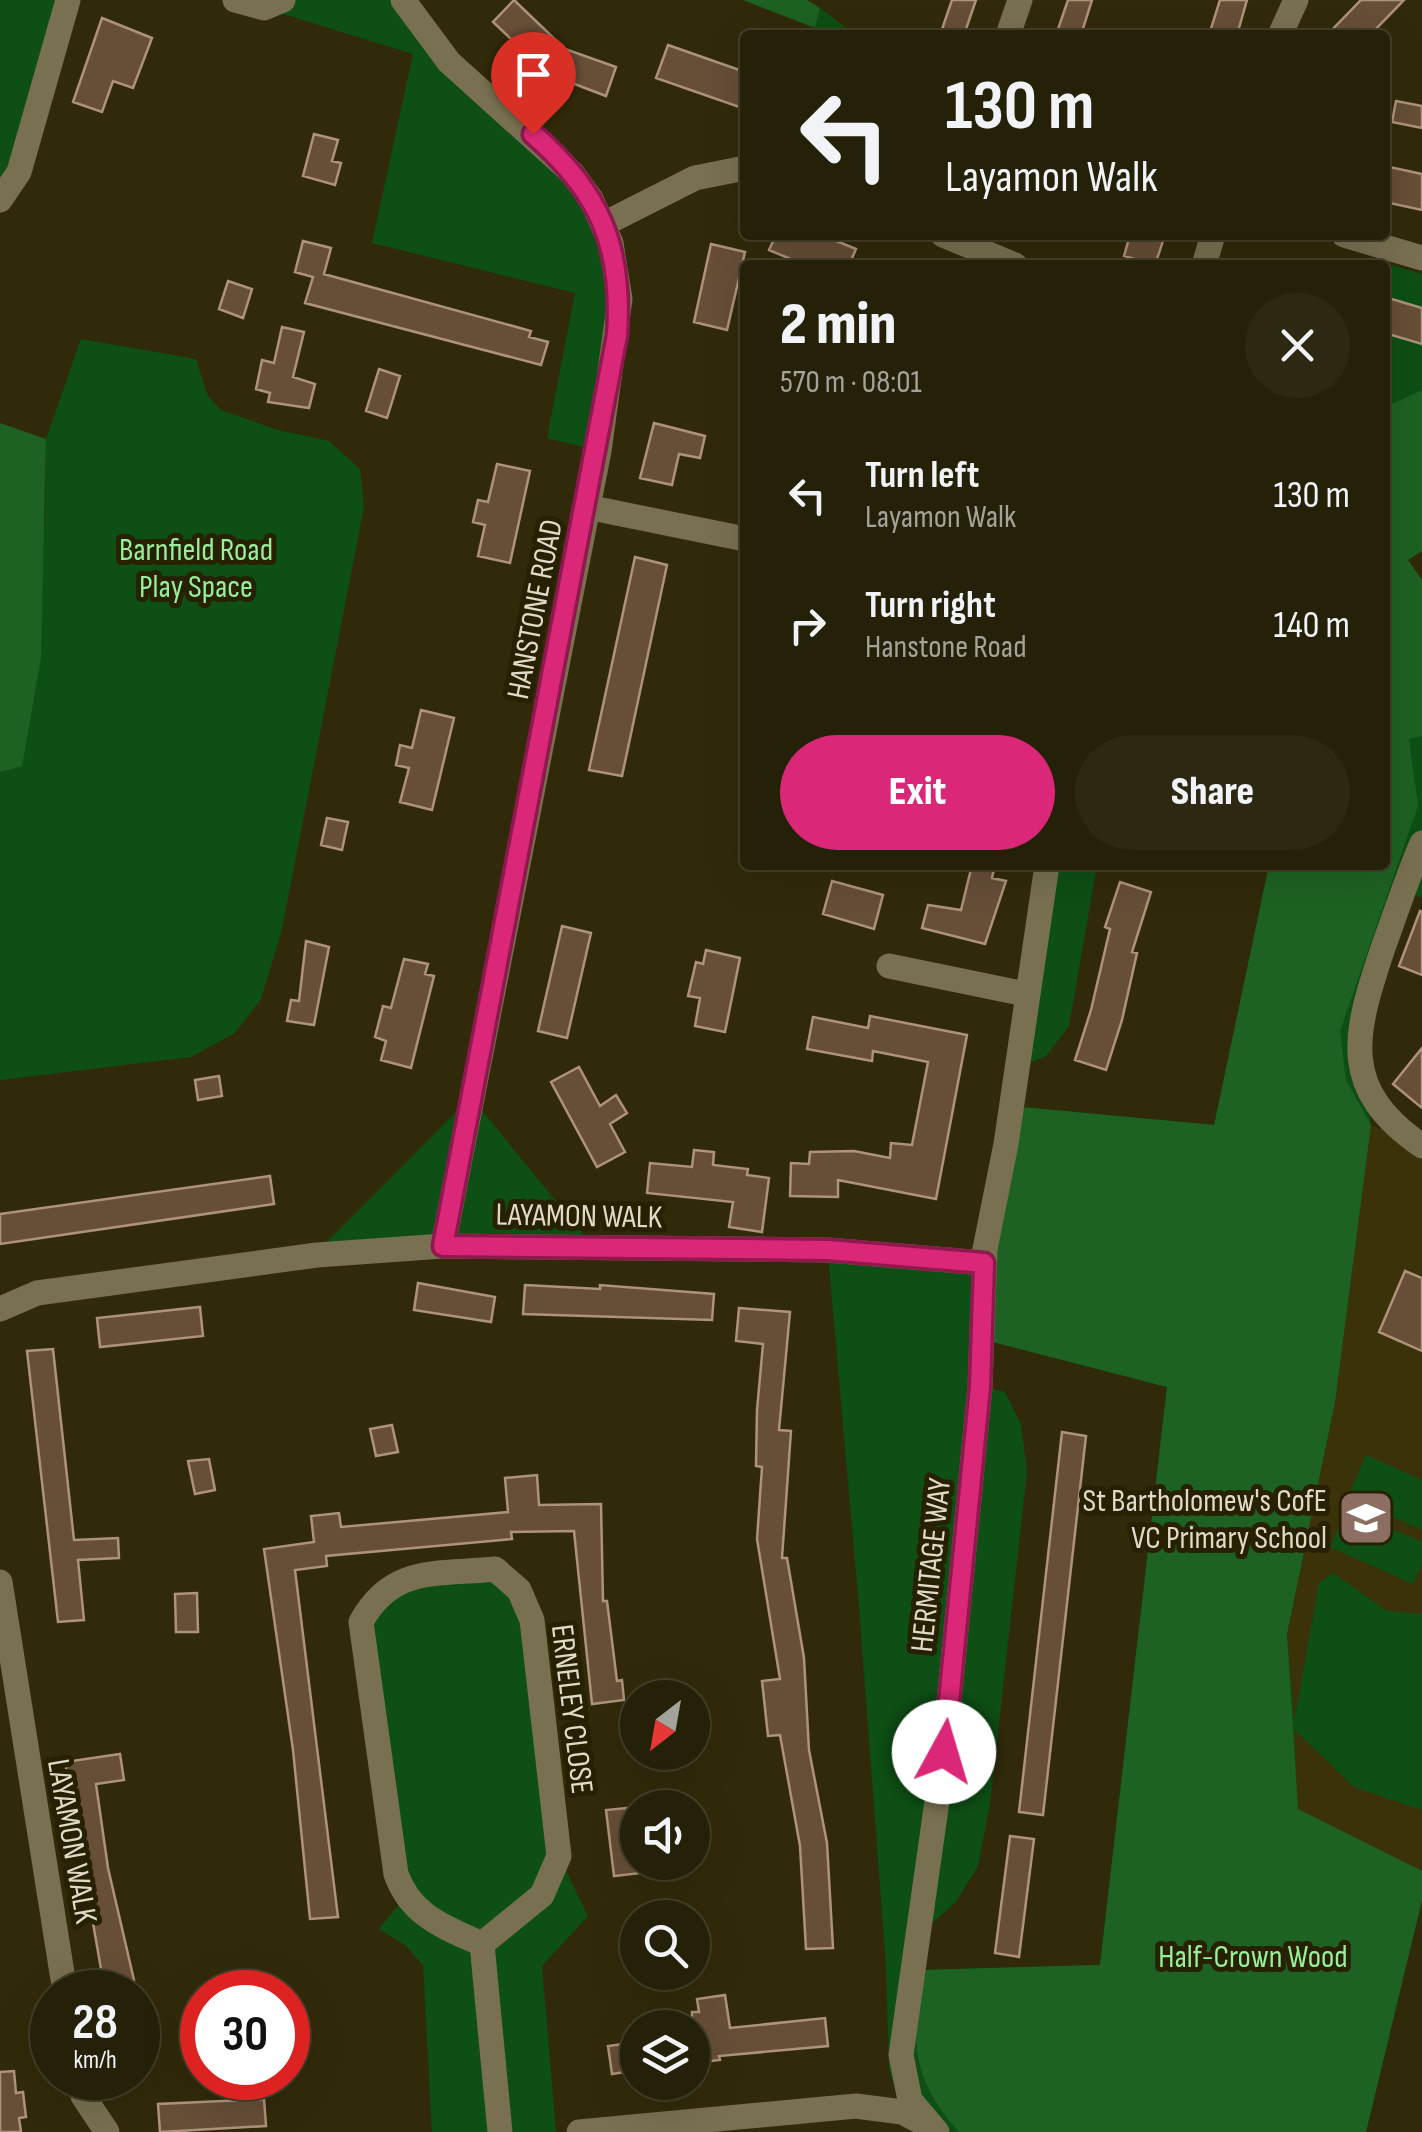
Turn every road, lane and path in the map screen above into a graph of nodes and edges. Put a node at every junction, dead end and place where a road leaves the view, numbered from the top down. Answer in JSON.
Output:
{"nodes":[{"id":1,"x":68,"y":0,"type":"edge"},
{"id":2,"x":235,"y":0,"type":"edge"},
{"id":3,"x":283,"y":0,"type":"edge"},
{"id":4,"x":403,"y":0,"type":"edge"},
{"id":5,"x":1020,"y":0,"type":"edge"},
{"id":6,"x":1296,"y":0,"type":"edge"},
{"id":7,"x":1010,"y":30,"type":"edge"},
{"id":8,"x":1282,"y":30,"type":"edge"},
{"id":9,"x":740,"y":169,"type":"edge"},
{"id":10,"x":0,"y":200,"type":"edge"},
{"id":11,"x":604,"y":224,"type":"junction"},
{"id":12,"x":955,"y":240,"type":"edge"},
{"id":13,"x":1361,"y":240,"type":"edge"},
{"id":14,"x":1422,"y":258,"type":"edge"},
{"id":15,"x":1003,"y":260,"type":"edge"},
{"id":16,"x":586,"y":507,"type":"junction"},
{"id":17,"x":740,"y":538,"type":"edge"},
{"id":18,"x":1422,"y":843,"type":"edge"},
{"id":19,"x":1046,"y":870,"type":"edge"},
{"id":20,"x":889,"y":966,"type":"dead end"},
{"id":21,"x":1026,"y":994,"type":"junction"},
{"id":22,"x":1422,"y":1146,"type":"edge"},
{"id":23,"x":443,"y":1246,"type":"junction"},
{"id":24,"x":984,"y":1263,"type":"junction"},
{"id":25,"x":0,"y":1309,"type":"edge"},
{"id":26,"x":0,"y":1582,"type":"edge"},
{"id":27,"x":482,"y":1944,"type":"junction"},
{"id":28,"x":62,"y":1970,"type":"edge"},
{"id":29,"x":84,"y":2100,"type":"edge"},
{"id":30,"x":89,"y":2100,"type":"edge"},
{"id":31,"x":933,"y":2129,"type":"edge"},
{"id":32,"x":89,"y":2132,"type":"edge"},
{"id":33,"x":107,"y":2132,"type":"edge"},
{"id":34,"x":500,"y":2132,"type":"edge"},
{"id":35,"x":579,"y":2132,"type":"edge"}],
"edges":[{"from":1,"to":10,"type":"street"},
{"from":2,"to":3,"type":"street"},
{"from":4,"to":11,"type":"street","name":"HANSTONE ROAD"},
{"from":5,"to":7,"type":"street"},
{"from":6,"to":8,"type":"street"},
{"from":9,"to":11,"type":"street"},
{"from":11,"to":16,"type":"street","name":"HANSTONE ROAD"},
{"from":12,"to":15,"type":"street"},
{"from":13,"to":14,"type":"street"},
{"from":16,"to":17,"type":"street"},
{"from":16,"to":23,"type":"street","name":"HANSTONE ROAD"},
{"from":18,"to":22,"type":"street"},
{"from":19,"to":21,"type":"street","name":"HERMITAGE WAY"},
{"from":20,"to":21,"type":"street"},
{"from":21,"to":24,"type":"street","name":"HERMITAGE WAY"},
{"from":23,"to":24,"type":"street","name":"LAYAMON WALK"},
{"from":23,"to":25,"type":"street","name":"LAYAMON WALK"},
{"from":24,"to":31,"type":"street","name":"HERMITAGE WAY"},
{"from":26,"to":28,"type":"street","name":"LAYAMON WALK"},
{"from":27,"to":27,"type":"street","name":"ERNELEY CLOSE"},
{"from":27,"to":34,"type":"street"},
{"from":29,"to":32,"type":"street"},
{"from":30,"to":33,"type":"street"},
{"from":31,"to":35,"type":"street"}]}
